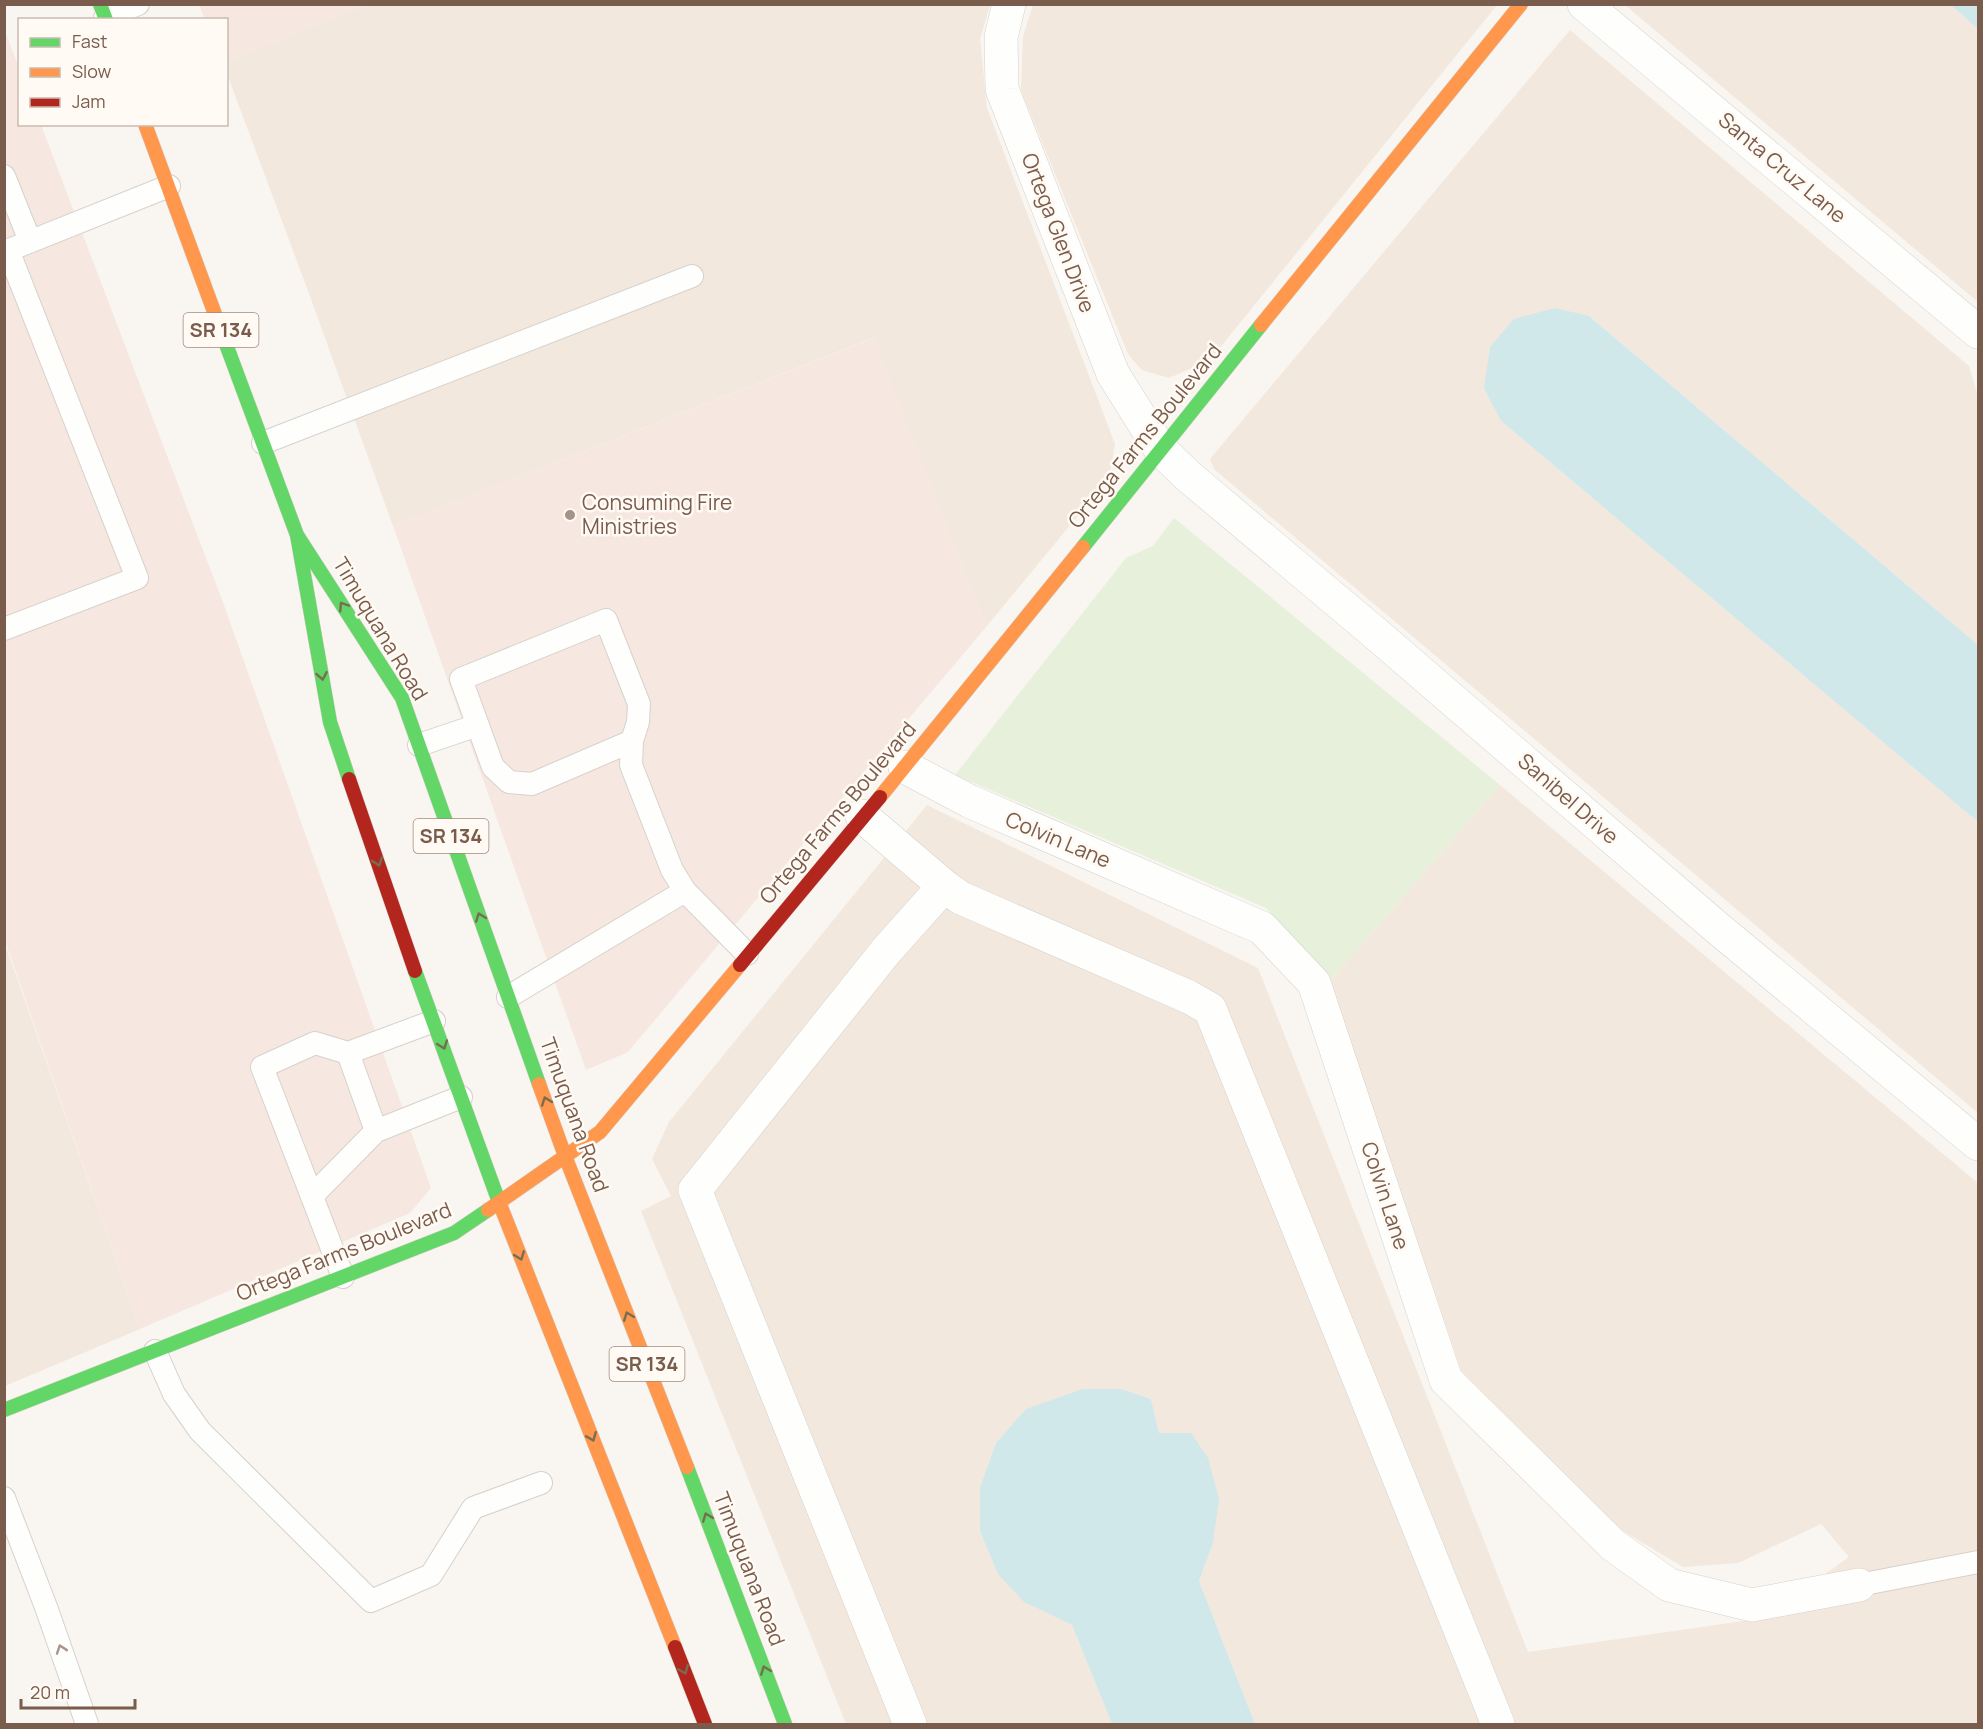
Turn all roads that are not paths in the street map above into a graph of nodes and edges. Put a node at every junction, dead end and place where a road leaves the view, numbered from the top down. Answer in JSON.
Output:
{"nodes":[{"id":1,"x":138,"y":4,"type":"edge"},
{"id":2,"x":1009,"y":4,"type":"edge"},
{"id":3,"x":1521,"y":4,"type":"edge"},
{"id":4,"x":1584,"y":4,"type":"edge"},
{"id":5,"x":104,"y":14,"type":"edge"},
{"id":6,"x":146,"y":126,"type":"edge"},
{"id":7,"x":4,"y":176,"type":"edge"},
{"id":8,"x":169,"y":186,"type":"junction"},
{"id":9,"x":30,"y":242,"type":"junction"},
{"id":10,"x":6,"y":251,"type":"edge"},
{"id":11,"x":692,"y":276,"type":"dead end"},
{"id":12,"x":1978,"y":332,"type":"edge"},
{"id":13,"x":263,"y":443,"type":"junction"},
{"id":14,"x":1160,"y":450,"type":"junction"},
{"id":15,"x":297,"y":535,"type":"junction"},
{"id":16,"x":4,"y":629,"type":"edge"},
{"id":17,"x":478,"y":725,"type":"junction"},
{"id":18,"x":632,"y":741,"type":"junction"},
{"id":19,"x":419,"y":745,"type":"junction"},
{"id":20,"x":905,"y":767,"type":"junction"},
{"id":21,"x":862,"y":816,"type":"junction"},
{"id":22,"x":944,"y":886,"type":"junction"},
{"id":23,"x":685,"y":891,"type":"junction"},
{"id":24,"x":747,"y":954,"type":"junction"},
{"id":25,"x":508,"y":997,"type":"junction"},
{"id":26,"x":434,"y":1021,"type":"junction"},
{"id":27,"x":348,"y":1053,"type":"junction"},
{"id":28,"x":461,"y":1097,"type":"junction"},
{"id":29,"x":376,"y":1131,"type":"junction"},
{"id":30,"x":1978,"y":1144,"type":"edge"},
{"id":31,"x":565,"y":1156,"type":"junction"},
{"id":32,"x":312,"y":1196,"type":"junction"},
{"id":33,"x":499,"y":1202,"type":"junction"},
{"id":34,"x":343,"y":1277,"type":"junction"},
{"id":35,"x":155,"y":1351,"type":"junction"},
{"id":36,"x":4,"y":1410,"type":"edge"},
{"id":37,"x":541,"y":1483,"type":"dead end"},
{"id":38,"x":4,"y":1498,"type":"edge"},
{"id":39,"x":1978,"y":1562,"type":"edge"},
{"id":40,"x":1859,"y":1585,"type":"joint"},
{"id":41,"x":87,"y":1725,"type":"edge"},
{"id":42,"x":705,"y":1725,"type":"edge"},
{"id":43,"x":786,"y":1725,"type":"edge"},
{"id":44,"x":909,"y":1725,"type":"edge"},
{"id":45,"x":1498,"y":1725,"type":"edge"}],
"edges":[{"from":1,"to":5,"type":"lane"},
{"from":2,"to":14,"type":"street","name":"Ortega Glen Drive"},
{"from":3,"to":14,"type":"main road","name":"Ortega Farms Boulevard"},
{"from":4,"to":12,"type":"street","name":"Santa Cruz Lane"},
{"from":6,"to":8,"type":"main road","name":"Timuquana Road","number":"SR 134"},
{"from":7,"to":9,"type":"lane"},
{"from":8,"to":9,"type":"lane"},
{"from":8,"to":13,"type":"main road","name":"Timuquana Road","number":"SR 134"},
{"from":9,"to":10,"type":"lane"},
{"from":10,"to":16,"type":"lane"},
{"from":11,"to":13,"type":"lane"},
{"from":13,"to":15,"type":"main road","name":"Timuquana Road","number":"SR 134"},
{"from":14,"to":20,"type":"main road","name":"Ortega Farms Boulevard"},
{"from":14,"to":30,"type":"street","name":"Sanibel Drive"},
{"from":19,"to":15,"type":"main road","name":"Timuquana Road","number":"SR 134","one_way":true},
{"from":15,"to":26,"type":"main road","name":"Timuquana Road","number":"SR 134","one_way":true},
{"from":17,"to":18,"type":"lane"},
{"from":17,"to":18,"type":"lane"},
{"from":17,"to":19,"type":"lane"},
{"from":18,"to":23,"type":"lane"},
{"from":25,"to":19,"type":"main road","name":"Timuquana Road","number":"SR 134","one_way":true},
{"from":20,"to":21,"type":"main road","name":"Ortega Farms Boulevard"},
{"from":20,"to":40,"type":"street","name":"Colvin Lane"},
{"from":21,"to":22,"type":"street"},
{"from":21,"to":24,"type":"main road","name":"Ortega Farms Boulevard"},
{"from":22,"to":44,"type":"street"},
{"from":22,"to":45,"type":"street"},
{"from":23,"to":24,"type":"lane"},
{"from":23,"to":25,"type":"lane"},
{"from":24,"to":31,"type":"main road","name":"Ortega Farms Boulevard"},
{"from":31,"to":25,"type":"main road","name":"Timuquana Road","number":"SR 134","one_way":true},
{"from":26,"to":27,"type":"lane"},
{"from":26,"to":28,"type":"main road","name":"Timuquana Road","number":"SR 134","one_way":true},
{"from":27,"to":29,"type":"lane"},
{"from":27,"to":32,"type":"lane"},
{"from":28,"to":29,"type":"lane"},
{"from":28,"to":33,"type":"main road","name":"Timuquana Road","number":"SR 134"},
{"from":29,"to":32,"type":"lane"},
{"from":31,"to":33,"type":"main road","name":"Ortega Farms Boulevard"},
{"from":43,"to":31,"type":"main road","name":"Timuquana Road","number":"SR 134","one_way":true},
{"from":32,"to":34,"type":"lane"},
{"from":33,"to":34,"type":"main road","name":"Ortega Farms Boulevard"},
{"from":33,"to":42,"type":"main road","name":"Timuquana Road","number":"SR 134","one_way":true},
{"from":34,"to":35,"type":"main road","name":"Ortega Farms Boulevard"},
{"from":35,"to":36,"type":"main road","name":"Ortega Farms Boulevard"},
{"from":35,"to":37,"type":"lane"},
{"from":41,"to":38,"type":"lane","one_way":true},
{"from":39,"to":40,"type":"lane"}]}
